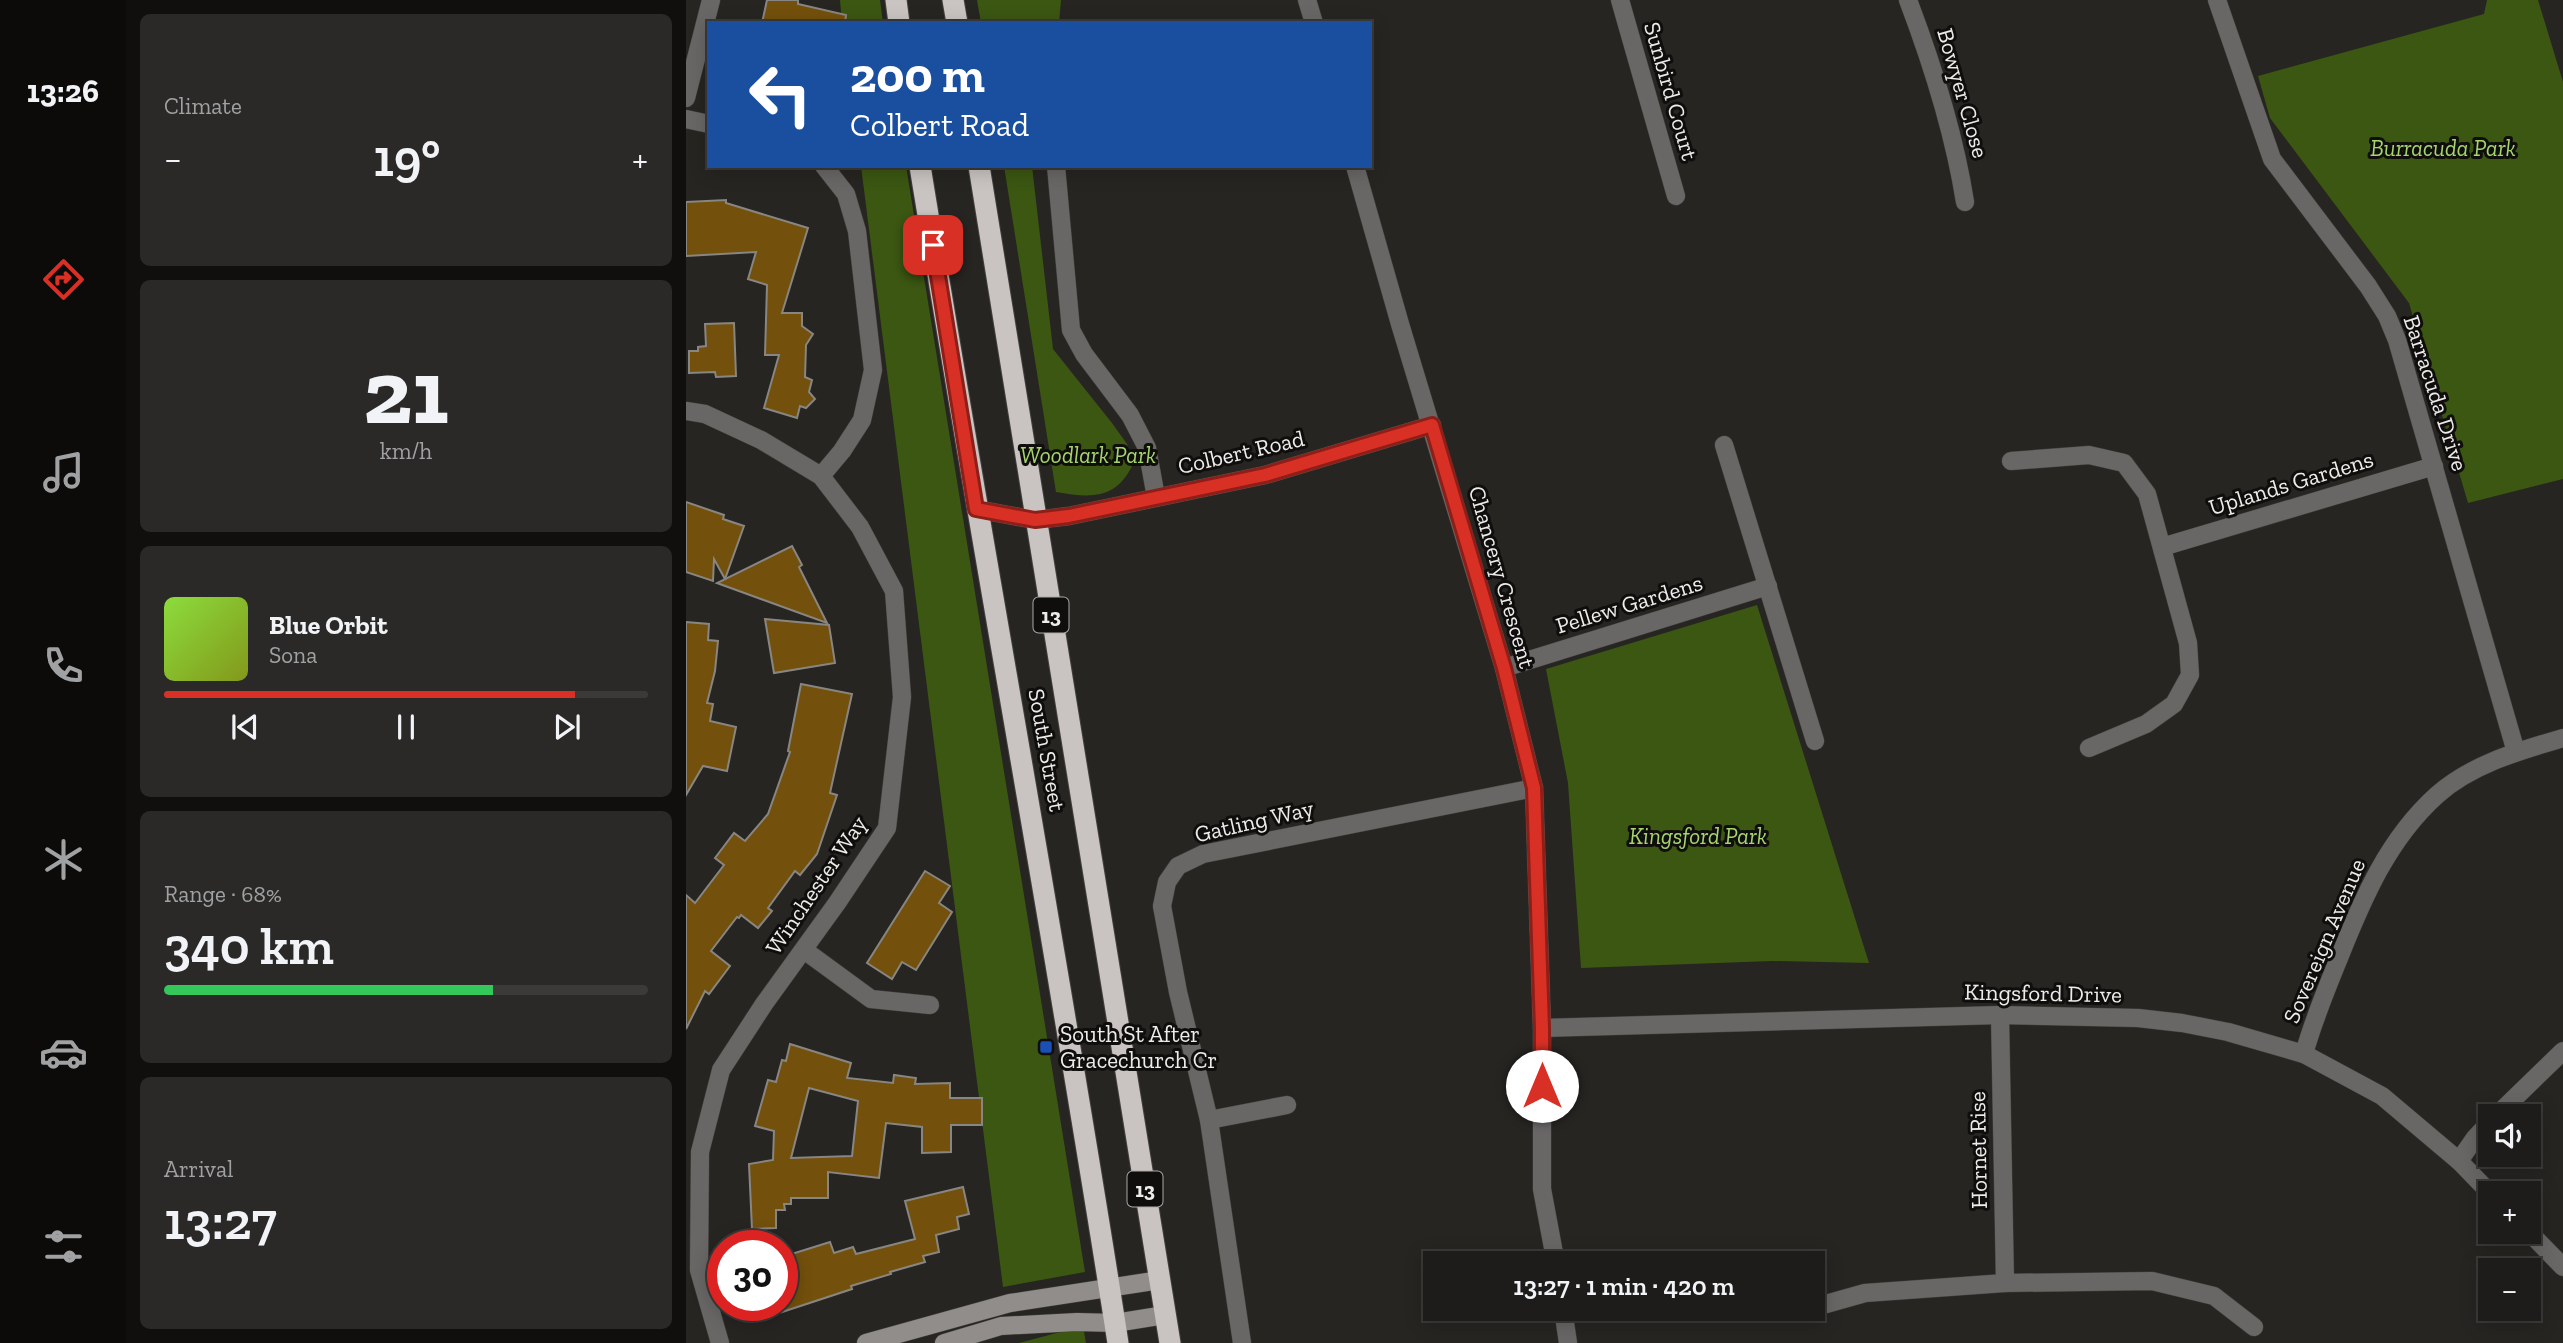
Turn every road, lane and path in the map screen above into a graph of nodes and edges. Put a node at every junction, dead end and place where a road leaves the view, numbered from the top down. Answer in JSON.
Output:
{"nodes":[{"id":1,"x":711,"y":0,"type":"edge"},
{"id":2,"x":896,"y":0,"type":"edge"},
{"id":3,"x":953,"y":0,"type":"edge"},
{"id":4,"x":1307,"y":0,"type":"edge"},
{"id":5,"x":1620,"y":0,"type":"edge"},
{"id":6,"x":1908,"y":0,"type":"edge"},
{"id":7,"x":2217,"y":0,"type":"edge"},
{"id":8,"x":899,"y":21,"type":"edge"},
{"id":9,"x":957,"y":21,"type":"edge"},
{"id":10,"x":1313,"y":21,"type":"edge"},
{"id":11,"x":686,"y":98,"type":"edge"},
{"id":12,"x":686,"y":119,"type":"edge"},
{"id":13,"x":707,"y":124,"type":"edge"},
{"id":14,"x":826,"y":168,"type":"edge"},
{"id":15,"x":920,"y":168,"type":"edge"},
{"id":16,"x":979,"y":168,"type":"edge"},
{"id":17,"x":1056,"y":168,"type":"edge"},
{"id":18,"x":1356,"y":168,"type":"edge"},
{"id":19,"x":1676,"y":196,"type":"dead end"},
{"id":20,"x":1965,"y":202,"type":"dead end"},
{"id":21,"x":686,"y":411,"type":"edge"},
{"id":22,"x":1432,"y":425,"type":"junction"},
{"id":23,"x":1724,"y":445,"type":"dead end"},
{"id":24,"x":2011,"y":461,"type":"dead end"},
{"id":25,"x":2434,"y":466,"type":"junction"},
{"id":26,"x":821,"y":476,"type":"junction"},
{"id":27,"x":1156,"y":497,"type":"junction"},
{"id":28,"x":976,"y":509,"type":"junction"},
{"id":29,"x":1035,"y":520,"type":"junction"},
{"id":30,"x":2162,"y":547,"type":"junction"},
{"id":31,"x":1768,"y":586,"type":"junction"},
{"id":32,"x":1504,"y":668,"type":"junction"},
{"id":33,"x":2563,"y":738,"type":"edge"},
{"id":34,"x":1815,"y":741,"type":"dead end"},
{"id":35,"x":2089,"y":748,"type":"dead end"},
{"id":36,"x":2516,"y":752,"type":"junction"},
{"id":37,"x":1534,"y":788,"type":"junction"},
{"id":38,"x":804,"y":950,"type":"junction"},
{"id":39,"x":930,"y":1005,"type":"dead end"},
{"id":40,"x":2000,"y":1015,"type":"junction"},
{"id":41,"x":1542,"y":1028,"type":"junction"},
{"id":42,"x":2563,"y":1051,"type":"edge"},
{"id":43,"x":2304,"y":1054,"type":"junction"},
{"id":44,"x":2508,"y":1104,"type":"edge"},
{"id":45,"x":1287,"y":1105,"type":"dead end"},
{"id":46,"x":1209,"y":1120,"type":"junction"},
{"id":47,"x":2478,"y":1135,"type":"edge"},
{"id":48,"x":2459,"y":1161,"type":"junction"},
{"id":49,"x":2478,"y":1181,"type":"edge"},
{"id":50,"x":2540,"y":1244,"type":"edge"},
{"id":51,"x":1554,"y":1251,"type":"edge"},
{"id":52,"x":2563,"y":1268,"type":"edge"},
{"id":53,"x":1160,"y":1280,"type":"junction"},
{"id":54,"x":2005,"y":1283,"type":"junction"},
{"id":55,"x":1110,"y":1287,"type":"junction"},
{"id":56,"x":1826,"y":1304,"type":"dead end"},
{"id":57,"x":1165,"y":1315,"type":"junction"},
{"id":58,"x":1565,"y":1321,"type":"edge"},
{"id":59,"x":2254,"y":1328,"type":"dead end"},
{"id":60,"x":1117,"y":1333,"type":"edge"},
{"id":61,"x":720,"y":1343,"type":"edge"},
{"id":62,"x":866,"y":1343,"type":"edge"},
{"id":63,"x":944,"y":1343,"type":"edge"},
{"id":64,"x":1170,"y":1343,"type":"edge"},
{"id":65,"x":1242,"y":1343,"type":"edge"},
{"id":66,"x":1569,"y":1343,"type":"edge"}],
"edges":[{"from":1,"to":11,"type":"street"},
{"from":2,"to":8,"type":"highway"},
{"from":3,"to":9,"type":"highway"},
{"from":4,"to":10,"type":"street"},
{"from":5,"to":19,"type":"street","name":"Sunbird Court"},
{"from":6,"to":20,"type":"street","name":"Bowyer Close"},
{"from":7,"to":25,"type":"street","name":"Barracuda Drive"},
{"from":12,"to":13,"type":"street"},
{"from":14,"to":26,"type":"street"},
{"from":15,"to":28,"type":"highway","name":"South Street","number":"13"},
{"from":16,"to":29,"type":"highway","name":"South Street","number":"13"},
{"from":17,"to":27,"type":"street"},
{"from":18,"to":22,"type":"street","name":"Chancery Crescent"},
{"from":21,"to":26,"type":"street","name":"Winchester Way"},
{"from":22,"to":27,"type":"street","name":"Colbert Road"},
{"from":22,"to":32,"type":"street","name":"Chancery Crescent"},
{"from":23,"to":31,"type":"street"},
{"from":24,"to":30,"type":"street"},
{"from":25,"to":30,"type":"street","name":"Uplands Gardens"},
{"from":25,"to":36,"type":"street","name":"Barracuda Drive"},
{"from":26,"to":38,"type":"street","name":"Winchester Way"},
{"from":27,"to":29,"type":"street","name":"Colbert Road"},
{"from":28,"to":29,"type":"street","name":"Colbert Road"},
{"from":28,"to":55,"type":"highway","name":"South Street","number":"13"},
{"from":29,"to":53,"type":"highway","name":"South Street","number":"13"},
{"from":30,"to":35,"type":"street"},
{"from":31,"to":32,"type":"street","name":"Pellew Gardens"},
{"from":31,"to":34,"type":"street"},
{"from":32,"to":37,"type":"street","name":"Chancery Crescent"},
{"from":33,"to":36,"type":"street","name":"Sovereign Avenue"},
{"from":36,"to":43,"type":"street","name":"Sovereign Avenue"},
{"from":37,"to":41,"type":"street","name":"Chancery Crescent"},
{"from":37,"to":46,"type":"street","name":"Gatling Way"},
{"from":38,"to":39,"type":"street"},
{"from":38,"to":61,"type":"street","name":"Winchester Way"},
{"from":40,"to":41,"type":"street","name":"Kingsford Drive"},
{"from":40,"to":43,"type":"street","name":"Kingsford Drive"},
{"from":40,"to":54,"type":"street","name":"Hornet Rise"},
{"from":41,"to":51,"type":"street","name":"Chancery Crescent"},
{"from":42,"to":44,"type":"street"},
{"from":43,"to":48,"type":"street","name":"Kingsford Drive"},
{"from":45,"to":46,"type":"street"},
{"from":46,"to":65,"type":"street","name":"Gatling Way"},
{"from":47,"to":48,"type":"street"},
{"from":48,"to":49,"type":"street","name":"Kingsford Drive"},
{"from":50,"to":52,"type":"street"},
{"from":53,"to":55,"type":"street"},
{"from":53,"to":57,"type":"highway","name":"South Street","number":"13"},
{"from":54,"to":56,"type":"street"},
{"from":54,"to":59,"type":"street"},
{"from":55,"to":60,"type":"highway","name":"South Street","number":"13"},
{"from":55,"to":62,"type":"street"},
{"from":57,"to":60,"type":"street"},
{"from":57,"to":64,"type":"highway","name":"South Street","number":"13"},
{"from":58,"to":66,"type":"street"},
{"from":60,"to":63,"type":"street"}]}
